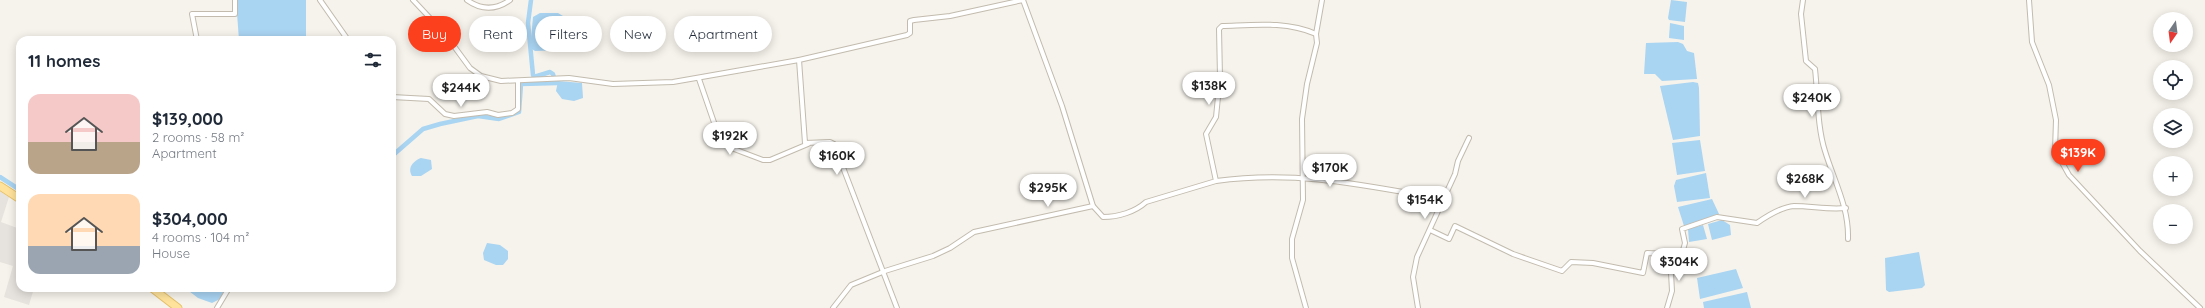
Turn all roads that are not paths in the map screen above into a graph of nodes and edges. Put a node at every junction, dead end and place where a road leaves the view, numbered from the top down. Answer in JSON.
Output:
{"nodes":[{"id":1,"x":235,"y":0,"type":"edge"},
{"id":2,"x":320,"y":0,"type":"edge"},
{"id":3,"x":413,"y":0,"type":"edge"},
{"id":4,"x":467,"y":0,"type":"edge"},
{"id":5,"x":510,"y":0,"type":"edge"},
{"id":6,"x":1023,"y":0,"type":"edge"},
{"id":7,"x":1322,"y":0,"type":"edge"},
{"id":8,"x":1803,"y":0,"type":"edge"},
{"id":9,"x":2029,"y":0,"type":"edge"},
{"id":10,"x":1316,"y":34,"type":"junction"},
{"id":11,"x":196,"y":36,"type":"edge"},
{"id":12,"x":345,"y":36,"type":"edge"},
{"id":13,"x":799,"y":60,"type":"junction"},
{"id":14,"x":699,"y":79,"type":"junction"},
{"id":15,"x":518,"y":81,"type":"junction"},
{"id":16,"x":396,"y":97,"type":"edge"},
{"id":17,"x":1469,"y":138,"type":"dead end"},
{"id":18,"x":808,"y":144,"type":"junction"},
{"id":19,"x":1302,"y":177,"type":"junction"},
{"id":20,"x":1216,"y":181,"type":"junction"},
{"id":21,"x":0,"y":186,"type":"edge"},
{"id":22,"x":16,"y":196,"type":"edge"},
{"id":23,"x":1443,"y":199,"type":"junction"},
{"id":24,"x":1093,"y":206,"type":"junction"},
{"id":25,"x":1846,"y":208,"type":"junction"},
{"id":26,"x":1430,"y":230,"type":"junction"},
{"id":27,"x":1848,"y":239,"type":"dead end"},
{"id":28,"x":1670,"y":254,"type":"junction"},
{"id":29,"x":882,"y":272,"type":"junction"},
{"id":30,"x":157,"y":292,"type":"edge"},
{"id":31,"x":227,"y":292,"type":"edge"},
{"id":32,"x":178,"y":308,"type":"edge"},
{"id":33,"x":217,"y":308,"type":"edge"},
{"id":34,"x":833,"y":308,"type":"edge"},
{"id":35,"x":896,"y":308,"type":"edge"},
{"id":36,"x":1306,"y":308,"type":"edge"},
{"id":37,"x":1418,"y":308,"type":"edge"},
{"id":38,"x":1667,"y":308,"type":"edge"},
{"id":39,"x":2200,"y":308,"type":"edge"}],
"edges":[{"from":1,"to":11,"type":"street"},
{"from":2,"to":12,"type":"street"},
{"from":3,"to":15,"type":"street"},
{"from":4,"to":5,"type":"street"},
{"from":6,"to":13,"type":"street"},
{"from":6,"to":24,"type":"street"},
{"from":7,"to":10,"type":"street"},
{"from":8,"to":25,"type":"street"},
{"from":9,"to":39,"type":"street"},
{"from":10,"to":19,"type":"street"},
{"from":10,"to":20,"type":"street"},
{"from":13,"to":14,"type":"street"},
{"from":13,"to":18,"type":"street"},
{"from":14,"to":15,"type":"street"},
{"from":14,"to":18,"type":"street"},
{"from":15,"to":16,"type":"street"},
{"from":17,"to":23,"type":"street"},
{"from":18,"to":29,"type":"street"},
{"from":19,"to":20,"type":"street"},
{"from":19,"to":23,"type":"street"},
{"from":19,"to":36,"type":"street"},
{"from":20,"to":24,"type":"street"},
{"from":21,"to":22,"type":"main road"},
{"from":23,"to":26,"type":"street"},
{"from":24,"to":29,"type":"street"},
{"from":25,"to":27,"type":"street"},
{"from":25,"to":28,"type":"street"},
{"from":26,"to":28,"type":"street"},
{"from":26,"to":37,"type":"street"},
{"from":28,"to":38,"type":"street"},
{"from":29,"to":34,"type":"street"},
{"from":29,"to":35,"type":"street"},
{"from":30,"to":32,"type":"main road"},
{"from":31,"to":33,"type":"street"}]}
